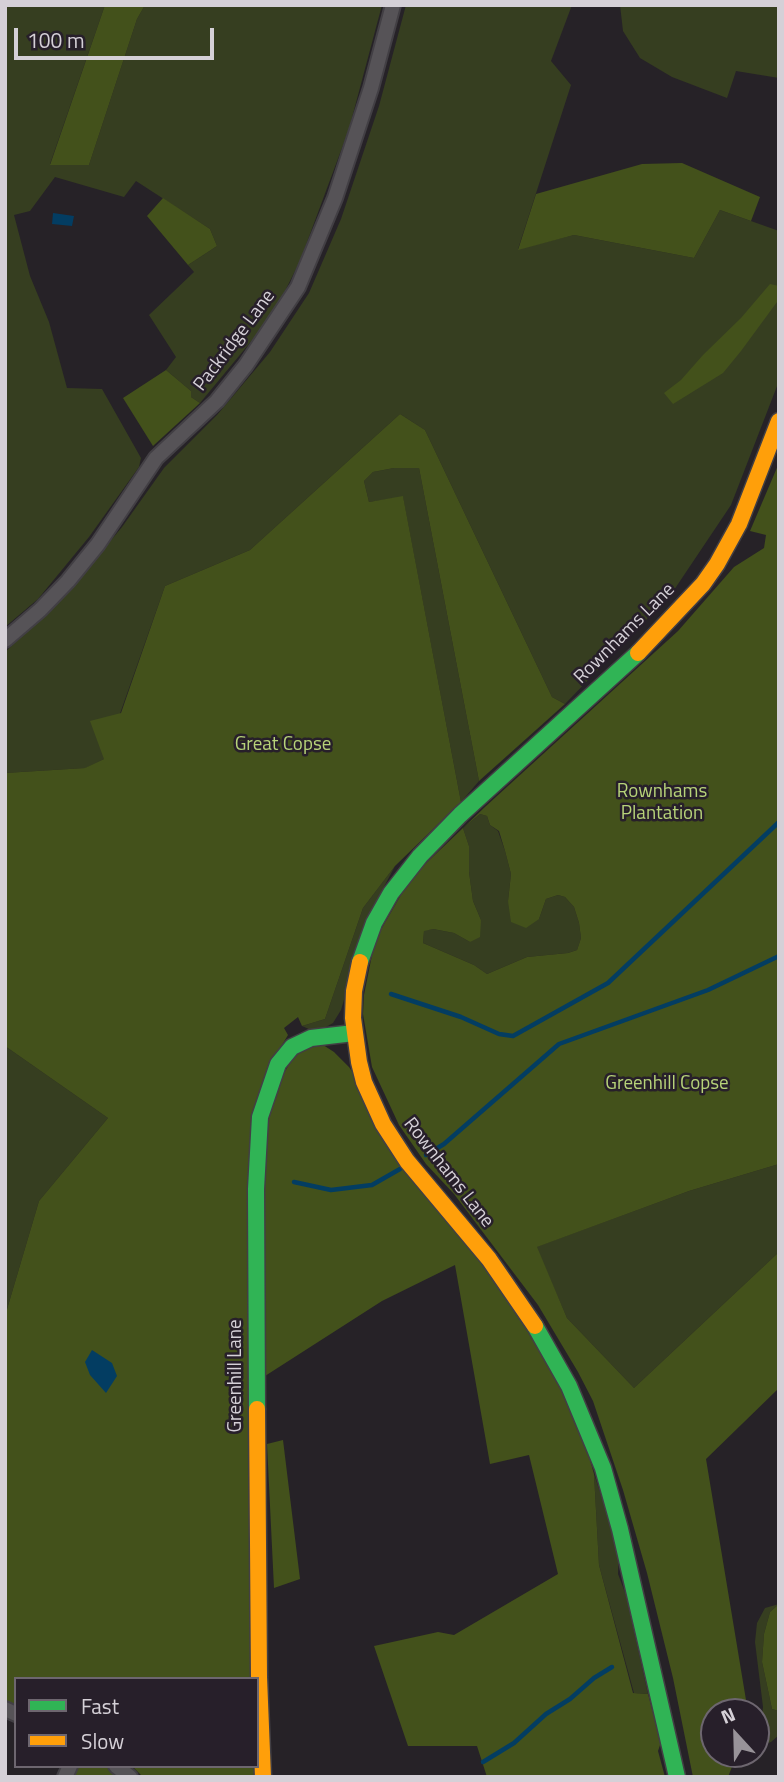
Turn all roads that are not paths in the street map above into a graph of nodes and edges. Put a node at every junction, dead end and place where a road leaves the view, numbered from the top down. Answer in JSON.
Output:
{"nodes":[{"id":1,"x":393,"y":5,"type":"edge"},
{"id":2,"x":779,"y":421,"type":"edge"},
{"id":3,"x":5,"y":640,"type":"edge"},
{"id":4,"x":354,"y":1033,"type":"junction"},
{"id":5,"x":676,"y":1773,"type":"edge"},
{"id":6,"x":263,"y":1777,"type":"edge"}],
"edges":[{"from":1,"to":3,"type":"street","name":"Packridge Lane"},
{"from":2,"to":4,"type":"street","name":"Rownhams Lane"},
{"from":4,"to":5,"type":"street","name":"Rownhams Lane"},
{"from":4,"to":6,"type":"street","name":"Greenhill Lane"}]}
